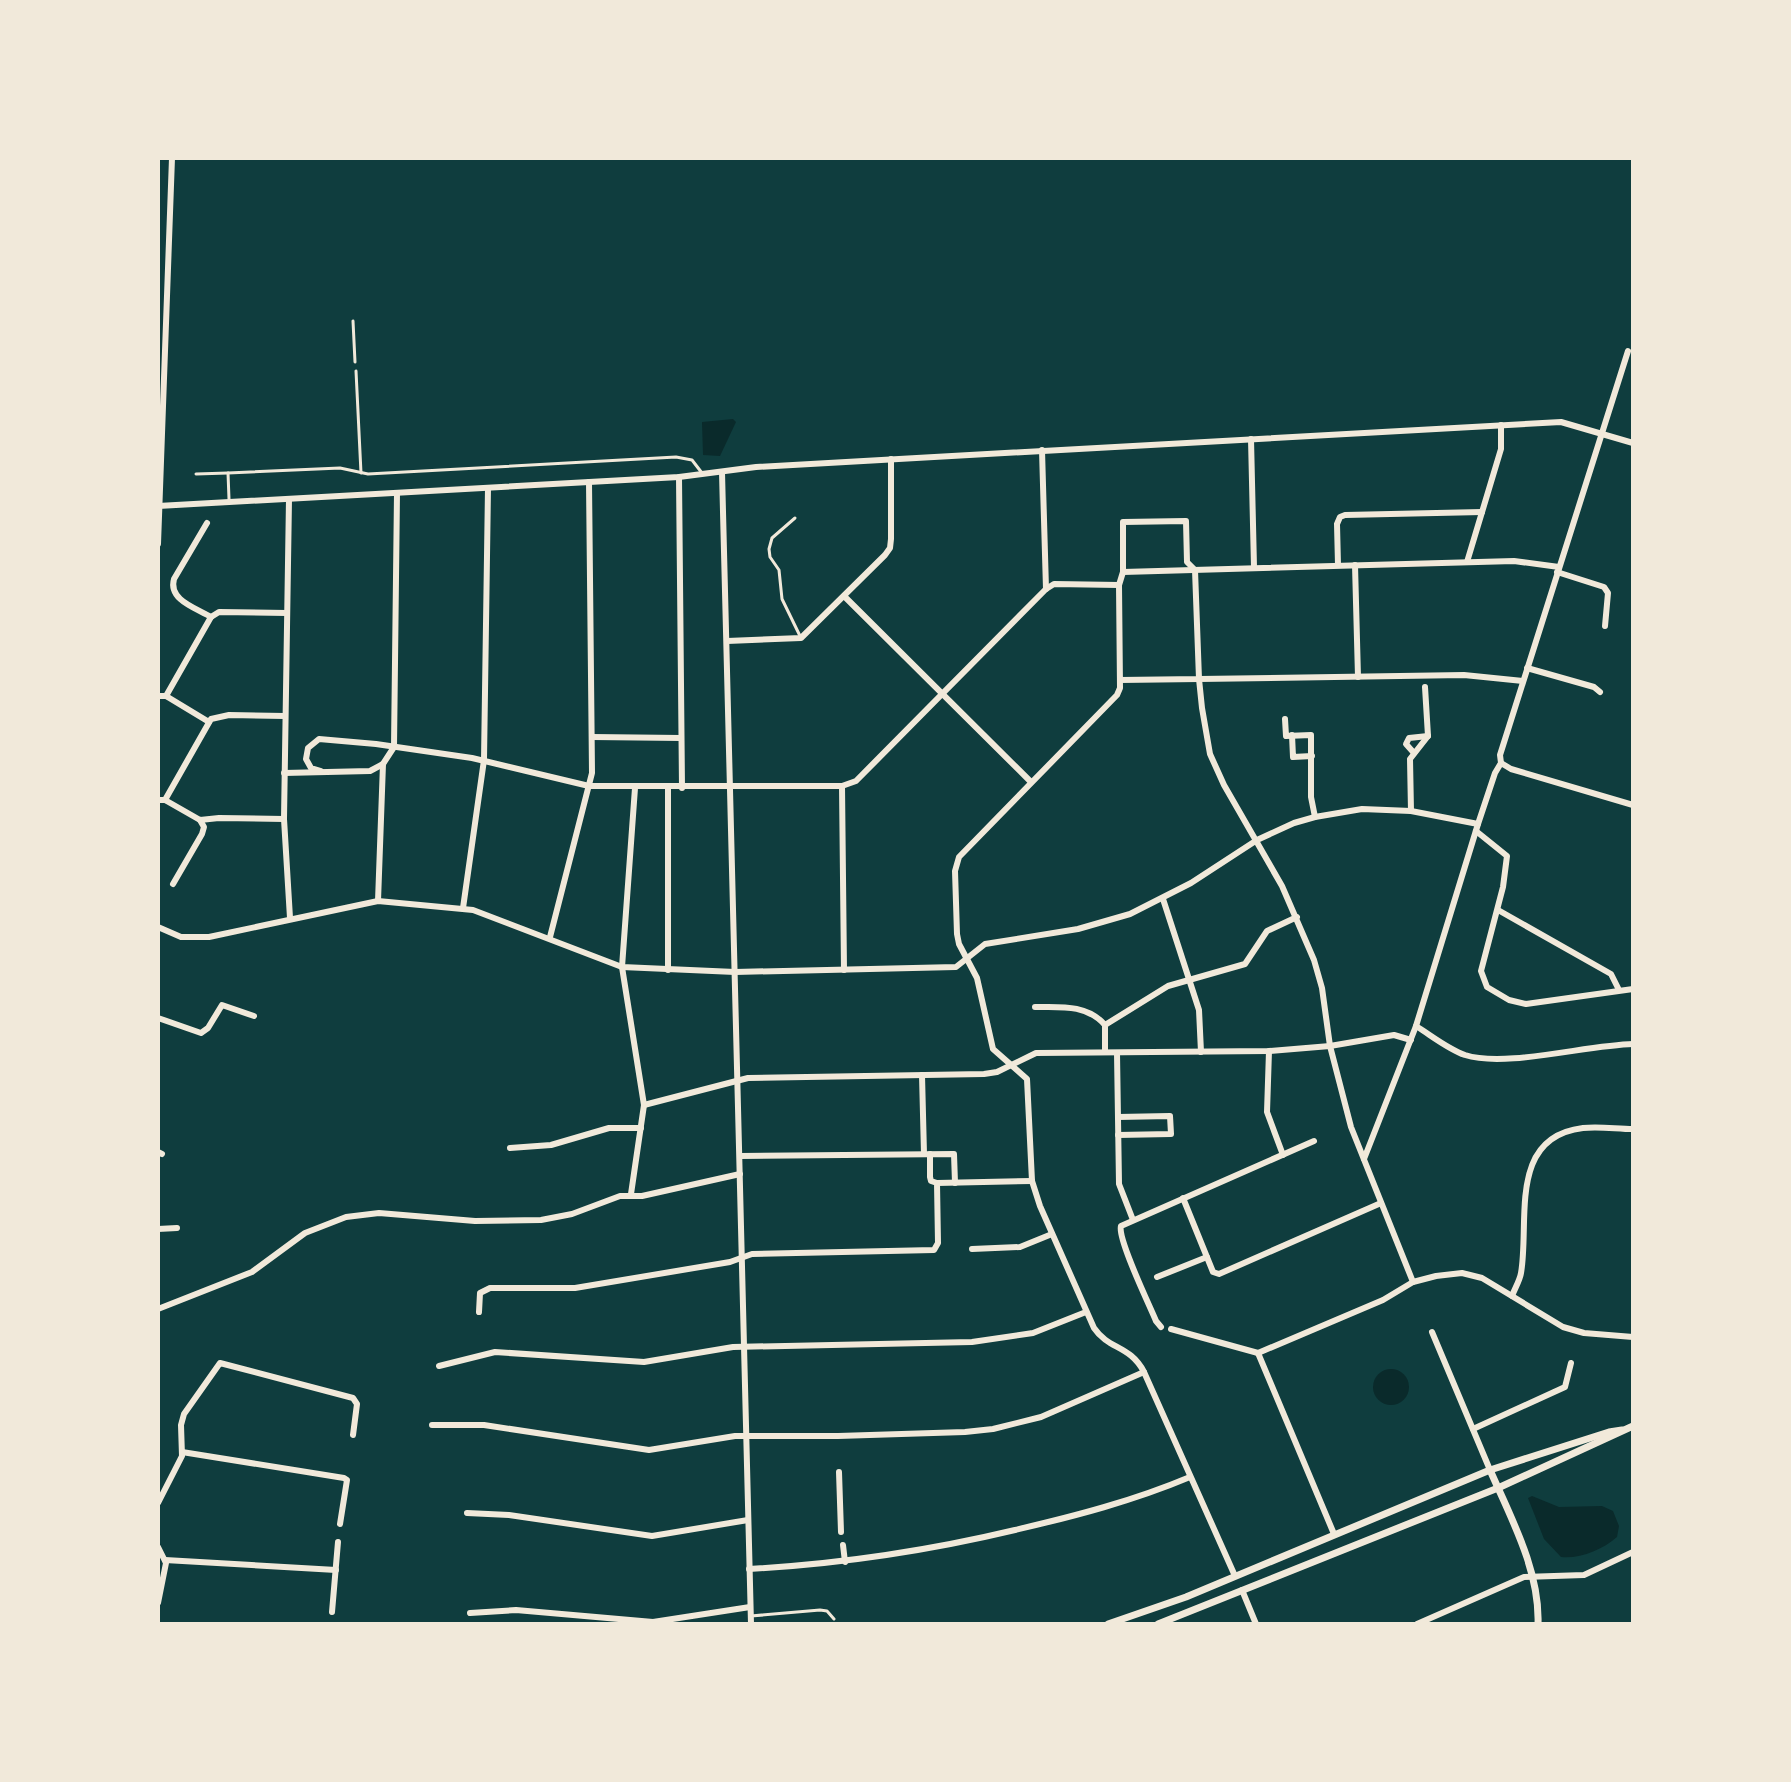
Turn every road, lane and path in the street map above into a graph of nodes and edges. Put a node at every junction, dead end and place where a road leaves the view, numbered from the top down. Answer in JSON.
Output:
{"nodes":[{"id":1,"x":172,"y":158,"type":"edge"},
{"id":2,"x":158,"y":285,"type":"edge"},
{"id":3,"x":167,"y":286,"type":"junction"},
{"id":4,"x":353,"y":321,"type":"dead end"},
{"id":5,"x":1628,"y":351,"type":"dead end"},
{"id":6,"x":355,"y":362,"type":"dead end"},
{"id":7,"x":356,"y":371,"type":"dead end"},
{"id":8,"x":1501,"y":425,"type":"junction"},
{"id":9,"x":1600,"y":433,"type":"junction"},
{"id":10,"x":1251,"y":439,"type":"junction"},
{"id":11,"x":1633,"y":443,"type":"edge"},
{"id":12,"x":1042,"y":450,"type":"junction"},
{"id":13,"x":891,"y":459,"type":"junction"},
{"id":14,"x":722,"y":472,"type":"junction"},
{"id":15,"x":228,"y":473,"type":"junction"},
{"id":16,"x":361,"y":473,"type":"junction"},
{"id":17,"x":196,"y":474,"type":"dead end"},
{"id":18,"x":703,"y":474,"type":"junction"},
{"id":19,"x":679,"y":477,"type":"junction"},
{"id":20,"x":589,"y":482,"type":"junction"},
{"id":21,"x":488,"y":488,"type":"junction"},
{"id":22,"x":397,"y":493,"type":"junction"},
{"id":23,"x":289,"y":499,"type":"junction"},
{"id":24,"x":229,"y":503,"type":"junction"},
{"id":25,"x":159,"y":506,"type":"edge"},
{"id":26,"x":1482,"y":512,"type":"junction"},
{"id":27,"x":795,"y":518,"type":"dead end"},
{"id":28,"x":207,"y":523,"type":"dead end"},
{"id":29,"x":158,"y":544,"type":"edge"},
{"id":30,"x":1467,"y":562,"type":"junction"},
{"id":31,"x":1338,"y":565,"type":"junction"},
{"id":32,"x":1355,"y":565,"type":"junction"},
{"id":33,"x":1254,"y":567,"type":"junction"},
{"id":34,"x":1195,"y":570,"type":"junction"},
{"id":35,"x":1558,"y":570,"type":"junction"},
{"id":36,"x":1123,"y":572,"type":"junction"},
{"id":37,"x":1119,"y":585,"type":"junction"},
{"id":38,"x":1046,"y":589,"type":"junction"},
{"id":39,"x":844,"y":596,"type":"junction"},
{"id":40,"x":287,"y":613,"type":"junction"},
{"id":41,"x":211,"y":617,"type":"junction"},
{"id":42,"x":1605,"y":626,"type":"dead end"},
{"id":43,"x":801,"y":638,"type":"junction"},
{"id":44,"x":727,"y":641,"type":"junction"},
{"id":45,"x":1527,"y":668,"type":"junction"},
{"id":46,"x":1358,"y":677,"type":"junction"},
{"id":47,"x":1199,"y":679,"type":"junction"},
{"id":48,"x":1120,"y":680,"type":"junction"},
{"id":49,"x":1523,"y":681,"type":"junction"},
{"id":50,"x":1425,"y":687,"type":"dead end"},
{"id":51,"x":1600,"y":692,"type":"dead end"},
{"id":52,"x":943,"y":695,"type":"junction"},
{"id":53,"x":162,"y":696,"type":"edge"},
{"id":54,"x":285,"y":716,"type":"junction"},
{"id":55,"x":1285,"y":719,"type":"dead end"},
{"id":56,"x":209,"y":722,"type":"junction"},
{"id":57,"x":1292,"y":735,"type":"junction"},
{"id":58,"x":1428,"y":736,"type":"junction"},
{"id":59,"x":592,"y":737,"type":"junction"},
{"id":60,"x":681,"y":738,"type":"junction"},
{"id":61,"x":394,"y":747,"type":"junction"},
{"id":62,"x":1414,"y":753,"type":"junction"},
{"id":63,"x":1312,"y":756,"type":"junction"},
{"id":64,"x":484,"y":760,"type":"junction"},
{"id":65,"x":1501,"y":763,"type":"junction"},
{"id":66,"x":383,"y":764,"type":"junction"},
{"id":67,"x":321,"y":771,"type":"junction"},
{"id":68,"x":284,"y":773,"type":"junction"},
{"id":69,"x":1031,"y":782,"type":"junction"},
{"id":70,"x":589,"y":786,"type":"junction"},
{"id":71,"x":842,"y":786,"type":"junction"},
{"id":72,"x":730,"y":787,"type":"junction"},
{"id":73,"x":635,"y":788,"type":"junction"},
{"id":74,"x":668,"y":788,"type":"junction"},
{"id":75,"x":682,"y":788,"type":"junction"},
{"id":76,"x":161,"y":800,"type":"edge"},
{"id":77,"x":1633,"y":805,"type":"edge"},
{"id":78,"x":1411,"y":811,"type":"junction"},
{"id":79,"x":1315,"y":817,"type":"junction"},
{"id":80,"x":284,"y":819,"type":"junction"},
{"id":81,"x":200,"y":820,"type":"junction"},
{"id":82,"x":1477,"y":828,"type":"junction"},
{"id":83,"x":1257,"y":840,"type":"junction"},
{"id":84,"x":173,"y":884,"type":"dead end"},
{"id":85,"x":1163,"y":899,"type":"junction"},
{"id":86,"x":378,"y":901,"type":"junction"},
{"id":87,"x":463,"y":908,"type":"junction"},
{"id":88,"x":1498,"y":910,"type":"junction"},
{"id":89,"x":1297,"y":917,"type":"junction"},
{"id":90,"x":290,"y":918,"type":"junction"},
{"id":91,"x":158,"y":927,"type":"edge"},
{"id":92,"x":550,"y":937,"type":"junction"},
{"id":93,"x":967,"y":956,"type":"junction"},
{"id":94,"x":622,"y":967,"type":"junction"},
{"id":95,"x":668,"y":970,"type":"junction"},
{"id":96,"x":844,"y":970,"type":"junction"},
{"id":97,"x":735,"y":972,"type":"junction"},
{"id":98,"x":1190,"y":978,"type":"junction"},
{"id":99,"x":1633,"y":989,"type":"edge"},
{"id":100,"x":1619,"y":990,"type":"junction"},
{"id":101,"x":1035,"y":1007,"type":"dead end"},
{"id":102,"x":254,"y":1016,"type":"dead end"},
{"id":103,"x":158,"y":1018,"type":"edge"},
{"id":104,"x":1105,"y":1025,"type":"junction"},
{"id":105,"x":1416,"y":1026,"type":"junction"},
{"id":106,"x":1411,"y":1040,"type":"junction"},
{"id":107,"x":1633,"y":1044,"type":"edge"},
{"id":108,"x":1330,"y":1046,"type":"junction"},
{"id":109,"x":1269,"y":1051,"type":"junction"},
{"id":110,"x":1105,"y":1052,"type":"junction"},
{"id":111,"x":1201,"y":1052,"type":"junction"},
{"id":112,"x":1117,"y":1053,"type":"junction"},
{"id":113,"x":1011,"y":1064,"type":"junction"},
{"id":114,"x":922,"y":1075,"type":"junction"},
{"id":115,"x":738,"y":1080,"type":"junction"},
{"id":116,"x":644,"y":1105,"type":"junction"},
{"id":117,"x":1118,"y":1117,"type":"junction"},
{"id":118,"x":641,"y":1128,"type":"junction"},
{"id":119,"x":1633,"y":1129,"type":"edge"},
{"id":120,"x":1118,"y":1135,"type":"junction"},
{"id":121,"x":1314,"y":1141,"type":"dead end"},
{"id":122,"x":510,"y":1148,"type":"dead end"},
{"id":123,"x":927,"y":1154,"type":"junction"},
{"id":124,"x":1283,"y":1155,"type":"junction"},
{"id":125,"x":740,"y":1156,"type":"junction"},
{"id":126,"x":1364,"y":1159,"type":"junction"},
{"id":127,"x":740,"y":1174,"type":"junction"},
{"id":128,"x":1032,"y":1181,"type":"junction"},
{"id":129,"x":937,"y":1183,"type":"junction"},
{"id":130,"x":955,"y":1183,"type":"junction"},
{"id":131,"x":631,"y":1194,"type":"junction"},
{"id":132,"x":1183,"y":1198,"type":"junction"},
{"id":133,"x":1381,"y":1203,"type":"junction"},
{"id":134,"x":1133,"y":1220,"type":"junction"},
{"id":135,"x":177,"y":1228,"type":"dead end"},
{"id":136,"x":158,"y":1229,"type":"edge"},
{"id":137,"x":1052,"y":1234,"type":"junction"},
{"id":138,"x":972,"y":1249,"type":"dead end"},
{"id":139,"x":743,"y":1257,"type":"junction"},
{"id":140,"x":1207,"y":1257,"type":"junction"},
{"id":141,"x":1157,"y":1277,"type":"dead end"},
{"id":142,"x":1413,"y":1282,"type":"junction"},
{"id":143,"x":1512,"y":1296,"type":"junction"},
{"id":144,"x":158,"y":1309,"type":"edge"},
{"id":145,"x":479,"y":1312,"type":"dead end"},
{"id":146,"x":1086,"y":1312,"type":"junction"},
{"id":147,"x":1158,"y":1324,"type":"dead end"},
{"id":148,"x":1171,"y":1329,"type":"dead end"},
{"id":149,"x":1432,"y":1332,"type":"dead end"},
{"id":150,"x":1633,"y":1337,"type":"edge"},
{"id":151,"x":745,"y":1347,"type":"junction"},
{"id":152,"x":1258,"y":1353,"type":"junction"},
{"id":153,"x":1571,"y":1363,"type":"dead end"},
{"id":154,"x":439,"y":1366,"type":"dead end"},
{"id":155,"x":1144,"y":1372,"type":"junction"},
{"id":156,"x":432,"y":1425,"type":"dead end"},
{"id":157,"x":1633,"y":1426,"type":"edge"},
{"id":158,"x":1473,"y":1429,"type":"junction"},
{"id":159,"x":1622,"y":1430,"type":"junction"},
{"id":160,"x":353,"y":1435,"type":"dead end"},
{"id":161,"x":746,"y":1436,"type":"junction"},
{"id":162,"x":182,"y":1452,"type":"junction"},
{"id":163,"x":1490,"y":1470,"type":"junction"},
{"id":164,"x":839,"y":1472,"type":"dead end"},
{"id":165,"x":1190,"y":1477,"type":"junction"},
{"id":166,"x":1498,"y":1488,"type":"junction"},
{"id":167,"x":158,"y":1503,"type":"edge"},
{"id":168,"x":467,"y":1513,"type":"dead end"},
{"id":169,"x":748,"y":1520,"type":"junction"},
{"id":170,"x":340,"y":1524,"type":"dead end"},
{"id":171,"x":841,"y":1532,"type":"dead end"},
{"id":172,"x":1334,"y":1534,"type":"junction"},
{"id":173,"x":338,"y":1542,"type":"dead end"},
{"id":174,"x":843,"y":1545,"type":"dead end"},
{"id":175,"x":158,"y":1547,"type":"edge"},
{"id":176,"x":1340,"y":1551,"type":"junction"},
{"id":177,"x":1633,"y":1552,"type":"edge"},
{"id":178,"x":165,"y":1560,"type":"junction"},
{"id":179,"x":845,"y":1562,"type":"junction"},
{"id":180,"x":749,"y":1569,"type":"junction"},
{"id":181,"x":336,"y":1570,"type":"junction"},
{"id":182,"x":1532,"y":1575,"type":"junction"},
{"id":183,"x":1235,"y":1576,"type":"junction"},
{"id":184,"x":1242,"y":1590,"type":"junction"},
{"id":185,"x":158,"y":1603,"type":"edge"},
{"id":186,"x":750,"y":1607,"type":"junction"},
{"id":187,"x":332,"y":1612,"type":"dead end"},
{"id":188,"x":470,"y":1613,"type":"dead end"},
{"id":189,"x":834,"y":1619,"type":"dead end"},
{"id":190,"x":751,"y":1620,"type":"edge"},
{"id":191,"x":1108,"y":1624,"type":"edge"},
{"id":192,"x":1158,"y":1624,"type":"edge"},
{"id":193,"x":1256,"y":1624,"type":"edge"},
{"id":194,"x":1417,"y":1624,"type":"edge"},
{"id":195,"x":1538,"y":1624,"type":"edge"}],
"edges":[{"from":1,"to":3,"type":"street"},
{"from":2,"to":3,"type":"street"},
{"from":3,"to":25,"type":"street"},
{"from":4,"to":6,"type":"lane"},
{"from":5,"to":9,"type":"street"},
{"from":7,"to":16,"type":"lane"},
{"from":8,"to":9,"type":"street"},
{"from":8,"to":10,"type":"street"},
{"from":8,"to":26,"type":"street"},
{"from":9,"to":11,"type":"street"},
{"from":9,"to":35,"type":"street"},
{"from":10,"to":12,"type":"street"},
{"from":10,"to":33,"type":"street"},
{"from":12,"to":13,"type":"street"},
{"from":12,"to":38,"type":"street"},
{"from":13,"to":14,"type":"street"},
{"from":13,"to":39,"type":"street"},
{"from":14,"to":18,"type":"street"},
{"from":14,"to":44,"type":"street"},
{"from":15,"to":16,"type":"lane"},
{"from":15,"to":17,"type":"lane"},
{"from":15,"to":24,"type":"lane"},
{"from":16,"to":18,"type":"lane"},
{"from":18,"to":19,"type":"street"},
{"from":19,"to":20,"type":"street"},
{"from":19,"to":60,"type":"street"},
{"from":20,"to":21,"type":"street"},
{"from":20,"to":59,"type":"street"},
{"from":21,"to":22,"type":"street"},
{"from":21,"to":64,"type":"street"},
{"from":22,"to":23,"type":"street"},
{"from":22,"to":61,"type":"street"},
{"from":23,"to":24,"type":"street"},
{"from":23,"to":40,"type":"street"},
{"from":24,"to":25,"type":"street"},
{"from":25,"to":29,"type":"street"},
{"from":26,"to":30,"type":"street"},
{"from":26,"to":31,"type":"street"},
{"from":27,"to":43,"type":"lane"},
{"from":28,"to":41,"type":"street"},
{"from":30,"to":32,"type":"street"},
{"from":30,"to":35,"type":"street"},
{"from":31,"to":32,"type":"street"},
{"from":31,"to":33,"type":"street"},
{"from":32,"to":46,"type":"street"},
{"from":33,"to":34,"type":"street"},
{"from":34,"to":36,"type":"street"},
{"from":34,"to":36,"type":"street"},
{"from":34,"to":47,"type":"street"},
{"from":35,"to":42,"type":"street"},
{"from":35,"to":45,"type":"street"},
{"from":36,"to":37,"type":"street"},
{"from":37,"to":38,"type":"street"},
{"from":37,"to":48,"type":"street"},
{"from":38,"to":52,"type":"street"},
{"from":39,"to":43,"type":"street"},
{"from":39,"to":52,"type":"street"},
{"from":40,"to":41,"type":"street"},
{"from":40,"to":54,"type":"street"},
{"from":41,"to":53,"type":"street"},
{"from":43,"to":44,"type":"street"},
{"from":44,"to":72,"type":"street"},
{"from":45,"to":49,"type":"street"},
{"from":45,"to":51,"type":"street"},
{"from":46,"to":47,"type":"street"},
{"from":46,"to":49,"type":"street"},
{"from":47,"to":48,"type":"street"},
{"from":47,"to":83,"type":"street"},
{"from":48,"to":69,"type":"street"},
{"from":49,"to":65,"type":"street"},
{"from":50,"to":58,"type":"street"},
{"from":52,"to":69,"type":"street"},
{"from":52,"to":71,"type":"street"},
{"from":53,"to":56,"type":"street"},
{"from":54,"to":56,"type":"street"},
{"from":54,"to":68,"type":"street"},
{"from":55,"to":57,"type":"street"},
{"from":56,"to":76,"type":"street"},
{"from":57,"to":63,"type":"street"},
{"from":57,"to":63,"type":"street"},
{"from":58,"to":62,"type":"street"},
{"from":58,"to":62,"type":"street"},
{"from":59,"to":60,"type":"street"},
{"from":59,"to":70,"type":"street"},
{"from":60,"to":75,"type":"street"},
{"from":61,"to":64,"type":"street"},
{"from":61,"to":66,"type":"street"},
{"from":61,"to":67,"type":"street"},
{"from":62,"to":78,"type":"street"},
{"from":63,"to":79,"type":"street"},
{"from":64,"to":70,"type":"street"},
{"from":64,"to":87,"type":"street"},
{"from":65,"to":77,"type":"street"},
{"from":65,"to":82,"type":"street"},
{"from":66,"to":67,"type":"street"},
{"from":66,"to":86,"type":"street"},
{"from":67,"to":68,"type":"street"},
{"from":68,"to":80,"type":"street"},
{"from":69,"to":93,"type":"street"},
{"from":70,"to":73,"type":"street"},
{"from":70,"to":92,"type":"street"},
{"from":71,"to":72,"type":"street"},
{"from":71,"to":96,"type":"street"},
{"from":72,"to":75,"type":"street"},
{"from":72,"to":97,"type":"street"},
{"from":73,"to":74,"type":"street"},
{"from":73,"to":94,"type":"street"},
{"from":74,"to":75,"type":"street"},
{"from":74,"to":95,"type":"street"},
{"from":76,"to":81,"type":"street"},
{"from":78,"to":79,"type":"street"},
{"from":78,"to":82,"type":"street"},
{"from":79,"to":83,"type":"street"},
{"from":80,"to":81,"type":"street"},
{"from":80,"to":90,"type":"street"},
{"from":81,"to":84,"type":"street"},
{"from":82,"to":88,"type":"street"},
{"from":82,"to":105,"type":"street"},
{"from":83,"to":85,"type":"street"},
{"from":83,"to":89,"type":"street"},
{"from":85,"to":93,"type":"street"},
{"from":85,"to":98,"type":"street"},
{"from":86,"to":87,"type":"street"},
{"from":86,"to":90,"type":"street"},
{"from":87,"to":92,"type":"street"},
{"from":88,"to":100,"type":"street"},
{"from":88,"to":100,"type":"street"},
{"from":89,"to":98,"type":"street"},
{"from":89,"to":108,"type":"street"},
{"from":90,"to":91,"type":"street"},
{"from":92,"to":94,"type":"street"},
{"from":93,"to":96,"type":"street"},
{"from":93,"to":113,"type":"street"},
{"from":94,"to":95,"type":"street"},
{"from":94,"to":116,"type":"street"},
{"from":95,"to":97,"type":"street"},
{"from":96,"to":97,"type":"street"},
{"from":97,"to":115,"type":"street"},
{"from":98,"to":104,"type":"street"},
{"from":98,"to":111,"type":"street"},
{"from":99,"to":100,"type":"street"},
{"from":101,"to":104,"type":"street"},
{"from":102,"to":103,"type":"street"},
{"from":104,"to":110,"type":"street"},
{"from":105,"to":106,"type":"street"},
{"from":105,"to":107,"type":"street"},
{"from":106,"to":108,"type":"street"},
{"from":106,"to":126,"type":"street"},
{"from":108,"to":109,"type":"street"},
{"from":108,"to":126,"type":"street"},
{"from":109,"to":111,"type":"street"},
{"from":109,"to":124,"type":"street"},
{"from":110,"to":112,"type":"street"},
{"from":110,"to":113,"type":"street"},
{"from":111,"to":112,"type":"street"},
{"from":112,"to":117,"type":"street"},
{"from":113,"to":114,"type":"street"},
{"from":113,"to":128,"type":"street"},
{"from":114,"to":115,"type":"street"},
{"from":114,"to":123,"type":"street"},
{"from":115,"to":116,"type":"street"},
{"from":115,"to":125,"type":"street"},
{"from":116,"to":118,"type":"street"},
{"from":117,"to":120,"type":"street"},
{"from":117,"to":120,"type":"street"},
{"from":118,"to":122,"type":"street"},
{"from":118,"to":131,"type":"street"},
{"from":119,"to":143,"type":"street"},
{"from":120,"to":134,"type":"street"},
{"from":121,"to":124,"type":"street"},
{"from":123,"to":125,"type":"street"},
{"from":123,"to":129,"type":"street"},
{"from":123,"to":130,"type":"street"},
{"from":124,"to":132,"type":"street"},
{"from":125,"to":127,"type":"street"},
{"from":126,"to":133,"type":"street"},
{"from":127,"to":131,"type":"street"},
{"from":127,"to":139,"type":"street"},
{"from":128,"to":130,"type":"street"},
{"from":128,"to":137,"type":"street"},
{"from":129,"to":130,"type":"street"},
{"from":129,"to":139,"type":"street"},
{"from":131,"to":144,"type":"street"},
{"from":132,"to":134,"type":"street"},
{"from":132,"to":140,"type":"street"},
{"from":133,"to":140,"type":"street"},
{"from":133,"to":142,"type":"street"},
{"from":134,"to":147,"type":"street"},
{"from":135,"to":136,"type":"street"},
{"from":137,"to":138,"type":"street"},
{"from":137,"to":146,"type":"street"},
{"from":139,"to":145,"type":"street"},
{"from":139,"to":151,"type":"street"},
{"from":140,"to":141,"type":"street"},
{"from":142,"to":143,"type":"street"},
{"from":142,"to":152,"type":"street"},
{"from":143,"to":150,"type":"street"},
{"from":146,"to":151,"type":"street"},
{"from":146,"to":155,"type":"street"},
{"from":148,"to":152,"type":"street"},
{"from":149,"to":158,"type":"street"},
{"from":151,"to":154,"type":"street"},
{"from":151,"to":161,"type":"street"},
{"from":152,"to":172,"type":"street"},
{"from":153,"to":158,"type":"street"},
{"from":155,"to":161,"type":"street"},
{"from":155,"to":165,"type":"street"},
{"from":156,"to":161,"type":"street"},
{"from":157,"to":159,"type":"street"},
{"from":158,"to":163,"type":"street"},
{"from":159,"to":163,"type":"street"},
{"from":159,"to":166,"type":"street"},
{"from":160,"to":162,"type":"street"},
{"from":161,"to":169,"type":"street"},
{"from":162,"to":167,"type":"street"},
{"from":162,"to":170,"type":"street"},
{"from":163,"to":166,"type":"street"},
{"from":163,"to":172,"type":"street"},
{"from":164,"to":171,"type":"street"},
{"from":165,"to":179,"type":"street"},
{"from":165,"to":183,"type":"street"},
{"from":166,"to":176,"type":"street"},
{"from":166,"to":182,"type":"street"},
{"from":168,"to":169,"type":"street"},
{"from":169,"to":180,"type":"street"},
{"from":172,"to":176,"type":"street"},
{"from":172,"to":183,"type":"street"},
{"from":173,"to":181,"type":"street"},
{"from":174,"to":179,"type":"street"},
{"from":175,"to":178,"type":"street"},
{"from":176,"to":184,"type":"street"},
{"from":177,"to":182,"type":"street"},
{"from":178,"to":181,"type":"street"},
{"from":178,"to":185,"type":"street"},
{"from":179,"to":180,"type":"street"},
{"from":180,"to":186,"type":"street"},
{"from":181,"to":187,"type":"street"},
{"from":182,"to":194,"type":"street"},
{"from":182,"to":195,"type":"street"},
{"from":183,"to":184,"type":"street"},
{"from":183,"to":191,"type":"street"},
{"from":184,"to":192,"type":"street"},
{"from":184,"to":193,"type":"street"},
{"from":186,"to":188,"type":"street"},
{"from":186,"to":190,"type":"street"},
{"from":189,"to":190,"type":"lane"}]}
